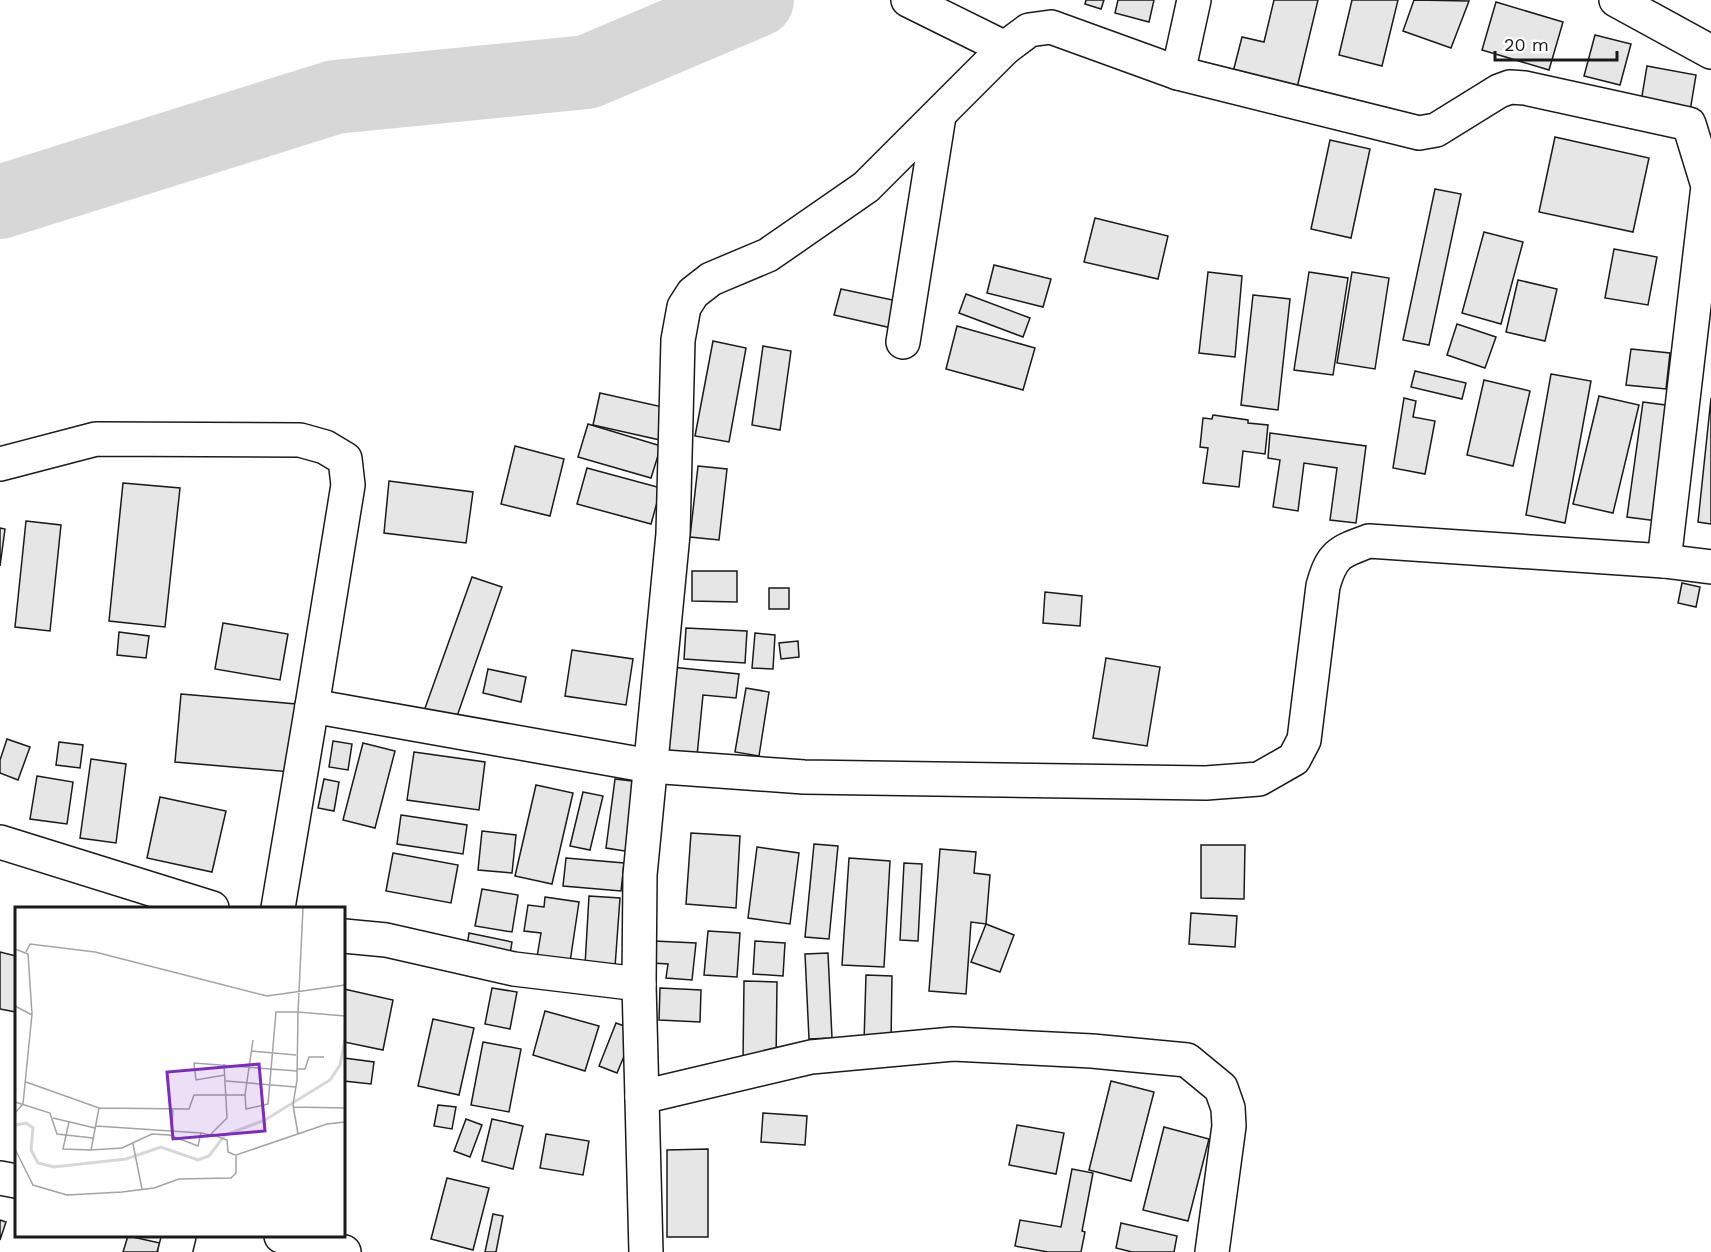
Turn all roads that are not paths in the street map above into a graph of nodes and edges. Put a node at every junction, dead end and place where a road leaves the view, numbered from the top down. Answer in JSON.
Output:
{"nodes":[{"id":1,"x":908,"y":0,"type":"edge"},
{"id":2,"x":1194,"y":0,"type":"edge"},
{"id":3,"x":1616,"y":0,"type":"edge"},
{"id":4,"x":1005,"y":48,"type":"junction"},
{"id":5,"x":1711,"y":52,"type":"edge"},
{"id":6,"x":1178,"y":73,"type":"junction"},
{"id":7,"x":939,"y":116,"type":"junction"},
{"id":8,"x":1710,"y":186,"type":"edge"},
{"id":9,"x":903,"y":342,"type":"dead end"},
{"id":10,"x":0,"y":464,"type":"edge"},
{"id":11,"x":1664,"y":561,"type":"junction"},
{"id":12,"x":1711,"y":567,"type":"edge"},
{"id":13,"x":312,"y":706,"type":"junction"},
{"id":14,"x":651,"y":766,"type":"junction"},
{"id":15,"x":0,"y":842,"type":"edge"},
{"id":16,"x":206,"y":907,"type":"edge"},
{"id":17,"x":278,"y":907,"type":"edge"},
{"id":18,"x":345,"y":936,"type":"edge"},
{"id":19,"x":639,"y":984,"type":"junction"},
{"id":20,"x":642,"y":1097,"type":"junction"},
{"id":21,"x":0,"y":1178,"type":"edge"},
{"id":22,"x":15,"y":1181,"type":"edge"},
{"id":23,"x":179,"y":1237,"type":"edge"},
{"id":24,"x":285,"y":1237,"type":"edge"},
{"id":25,"x":175,"y":1252,"type":"edge"},
{"id":26,"x":344,"y":1252,"type":"edge"},
{"id":27,"x":646,"y":1252,"type":"edge"},
{"id":28,"x":1212,"y":1252,"type":"edge"}],
"edges":[{"from":1,"to":4,"type":"street"},
{"from":2,"to":6,"type":"street"},
{"from":3,"to":5,"type":"street"},
{"from":4,"to":6,"type":"street"},
{"from":4,"to":7,"type":"street"},
{"from":6,"to":8,"type":"street"},
{"from":7,"to":9,"type":"street"},
{"from":7,"to":14,"type":"street"},
{"from":8,"to":11,"type":"street"},
{"from":10,"to":13,"type":"street"},
{"from":11,"to":12,"type":"street"},
{"from":11,"to":14,"type":"street"},
{"from":13,"to":14,"type":"street"},
{"from":13,"to":17,"type":"street"},
{"from":14,"to":19,"type":"street"},
{"from":15,"to":16,"type":"street"},
{"from":18,"to":19,"type":"street"},
{"from":19,"to":20,"type":"street"},
{"from":20,"to":27,"type":"street"},
{"from":20,"to":28,"type":"street"},
{"from":21,"to":22,"type":"street"},
{"from":23,"to":25,"type":"street"},
{"from":24,"to":26,"type":"street"}]}
